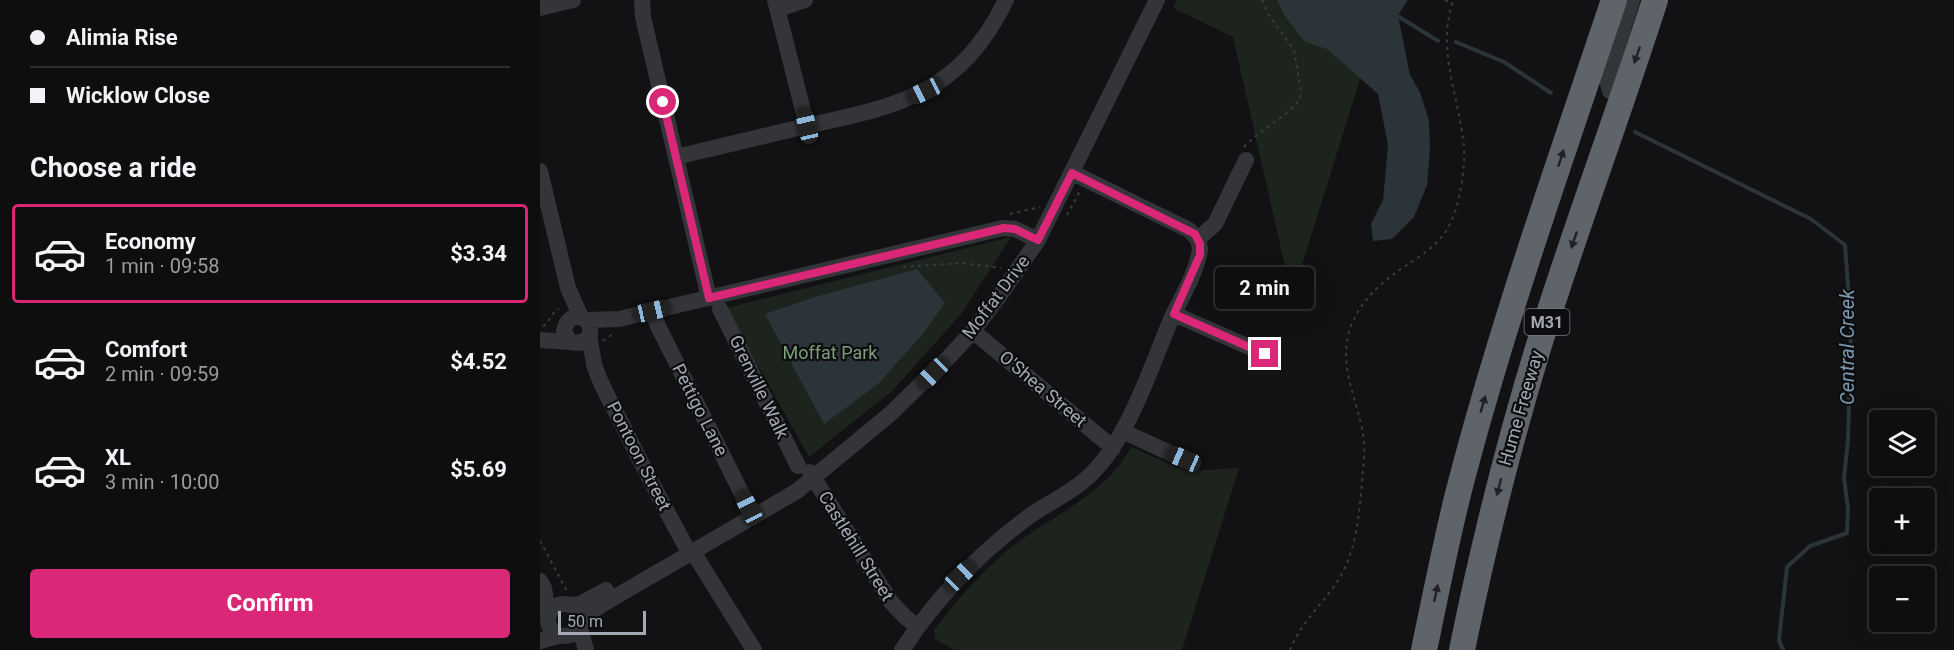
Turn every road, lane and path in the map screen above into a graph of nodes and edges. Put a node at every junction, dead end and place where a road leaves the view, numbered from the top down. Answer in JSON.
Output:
{"nodes":[{"id":1,"x":573,"y":0,"type":"edge"},
{"id":2,"x":629,"y":0,"type":"edge"},
{"id":3,"x":805,"y":0,"type":"edge"},
{"id":4,"x":1006,"y":0,"type":"edge"},
{"id":5,"x":1157,"y":0,"type":"edge"},
{"id":6,"x":1262,"y":0,"type":"edge"},
{"id":7,"x":1445,"y":0,"type":"edge"},
{"id":8,"x":1614,"y":0,"type":"edge"},
{"id":9,"x":1632,"y":0,"type":"edge"},
{"id":10,"x":1655,"y":0,"type":"edge"},
{"id":11,"x":1452,"y":2,"type":"edge"},
{"id":12,"x":777,"y":4,"type":"edge"},
{"id":13,"x":540,"y":8,"type":"edge"},
{"id":14,"x":642,"y":8,"type":"edge"},
{"id":15,"x":1623,"y":96,"type":"junction"},
{"id":16,"x":807,"y":126,"type":"junction"},
{"id":17,"x":1244,"y":155,"type":"joint"},
{"id":18,"x":676,"y":157,"type":"junction"},
{"id":19,"x":540,"y":171,"type":"edge"},
{"id":20,"x":1072,"y":173,"type":"junction"},
{"id":21,"x":1198,"y":239,"type":"junction"},
{"id":22,"x":1038,"y":240,"type":"junction"},
{"id":23,"x":715,"y":303,"type":"junction"},
{"id":24,"x":652,"y":311,"type":"junction"},
{"id":25,"x":1174,"y":314,"type":"junction"},
{"id":26,"x":578,"y":330,"type":"junction"},
{"id":27,"x":973,"y":331,"type":"junction"},
{"id":28,"x":540,"y":339,"type":"edge"},
{"id":29,"x":1265,"y":354,"type":"dead end"},
{"id":30,"x":1122,"y":431,"type":"junction"},
{"id":31,"x":1113,"y":448,"type":"junction"},
{"id":32,"x":1184,"y":459,"type":"dead end"},
{"id":33,"x":807,"y":472,"type":"junction"},
{"id":34,"x":749,"y":508,"type":"junction"},
{"id":35,"x":689,"y":549,"type":"junction"},
{"id":36,"x":542,"y":584,"type":"edge"},
{"id":37,"x":568,"y":605,"type":"junction"},
{"id":38,"x":545,"y":621,"type":"edge"},
{"id":39,"x":580,"y":624,"type":"junction"},
{"id":40,"x":918,"y":627,"type":"junction"},
{"id":41,"x":560,"y":636,"type":"junction"},
{"id":42,"x":540,"y":640,"type":"edge"},
{"id":43,"x":585,"y":650,"type":"edge"},
{"id":44,"x":754,"y":650,"type":"edge"},
{"id":45,"x":902,"y":650,"type":"edge"},
{"id":46,"x":1290,"y":650,"type":"edge"},
{"id":47,"x":1425,"y":650,"type":"edge"},
{"id":48,"x":1462,"y":650,"type":"edge"}],
"edges":[{"from":1,"to":13,"type":"street"},
{"from":2,"to":14,"type":"street"},
{"from":3,"to":12,"type":"street"},
{"from":4,"to":16,"type":"street"},
{"from":5,"to":20,"type":"street","name":"Moffat Drive"},
{"from":6,"to":17,"type":"path"},
{"from":7,"to":11,"type":"path"},
{"from":47,"to":8,"type":"highway","name":"Hume Freeway","number":"M31","one_way":true},
{"from":9,"to":15,"type":"street"},
{"from":10,"to":15,"type":"highway","name":"Hume Freeway","number":"M31","one_way":true},
{"from":11,"to":46,"type":"path"},
{"from":12,"to":16,"type":"street"},
{"from":14,"to":18,"type":"street","name":"Grenville Walk"},
{"from":15,"to":48,"type":"highway","name":"Hume Freeway","number":"M31","one_way":true},
{"from":16,"to":18,"type":"street"},
{"from":17,"to":21,"type":"street"},
{"from":18,"to":23,"type":"street","name":"Grenville Walk"},
{"from":19,"to":26,"type":"street"},
{"from":20,"to":21,"type":"street"},
{"from":20,"to":22,"type":"street","name":"Moffat Drive"},
{"from":21,"to":25,"type":"street"},
{"from":22,"to":23,"type":"street"},
{"from":22,"to":27,"type":"street","name":"Moffat Drive"},
{"from":23,"to":24,"type":"street"},
{"from":23,"to":33,"type":"street","name":"Grenville Walk"},
{"from":24,"to":26,"type":"street"},
{"from":24,"to":34,"type":"street","name":"Pettigo Lane"},
{"from":25,"to":29,"type":"street"},
{"from":25,"to":30,"type":"street"},
{"from":26,"to":28,"type":"street"},
{"from":26,"to":35,"type":"street","name":"Pontoon Street"},
{"from":27,"to":31,"type":"street","name":"O'Shea Street"},
{"from":27,"to":33,"type":"street","name":"Moffat Drive"},
{"from":30,"to":31,"type":"street"},
{"from":30,"to":32,"type":"street"},
{"from":31,"to":40,"type":"street"},
{"from":33,"to":34,"type":"street","name":"Moffat Drive"},
{"from":33,"to":35,"type":"street","name":"Moffat Drive"},
{"from":33,"to":40,"type":"street","name":"Castlehill Street"},
{"from":34,"to":35,"type":"street","name":"Moffat Drive"},
{"from":35,"to":37,"type":"street","name":"Moffat Drive"},
{"from":35,"to":39,"type":"street","name":"Moffat Drive"},
{"from":35,"to":44,"type":"street","name":"Pontoon Street"},
{"from":36,"to":37,"type":"street"},
{"from":36,"to":38,"type":"street"},
{"from":37,"to":38,"type":"street"},
{"from":37,"to":39,"type":"street"},
{"from":38,"to":41,"type":"street"},
{"from":39,"to":41,"type":"street"},
{"from":39,"to":43,"type":"street"},
{"from":40,"to":45,"type":"street"},
{"from":41,"to":42,"type":"street"},
{"from":41,"to":43,"type":"street"}]}
